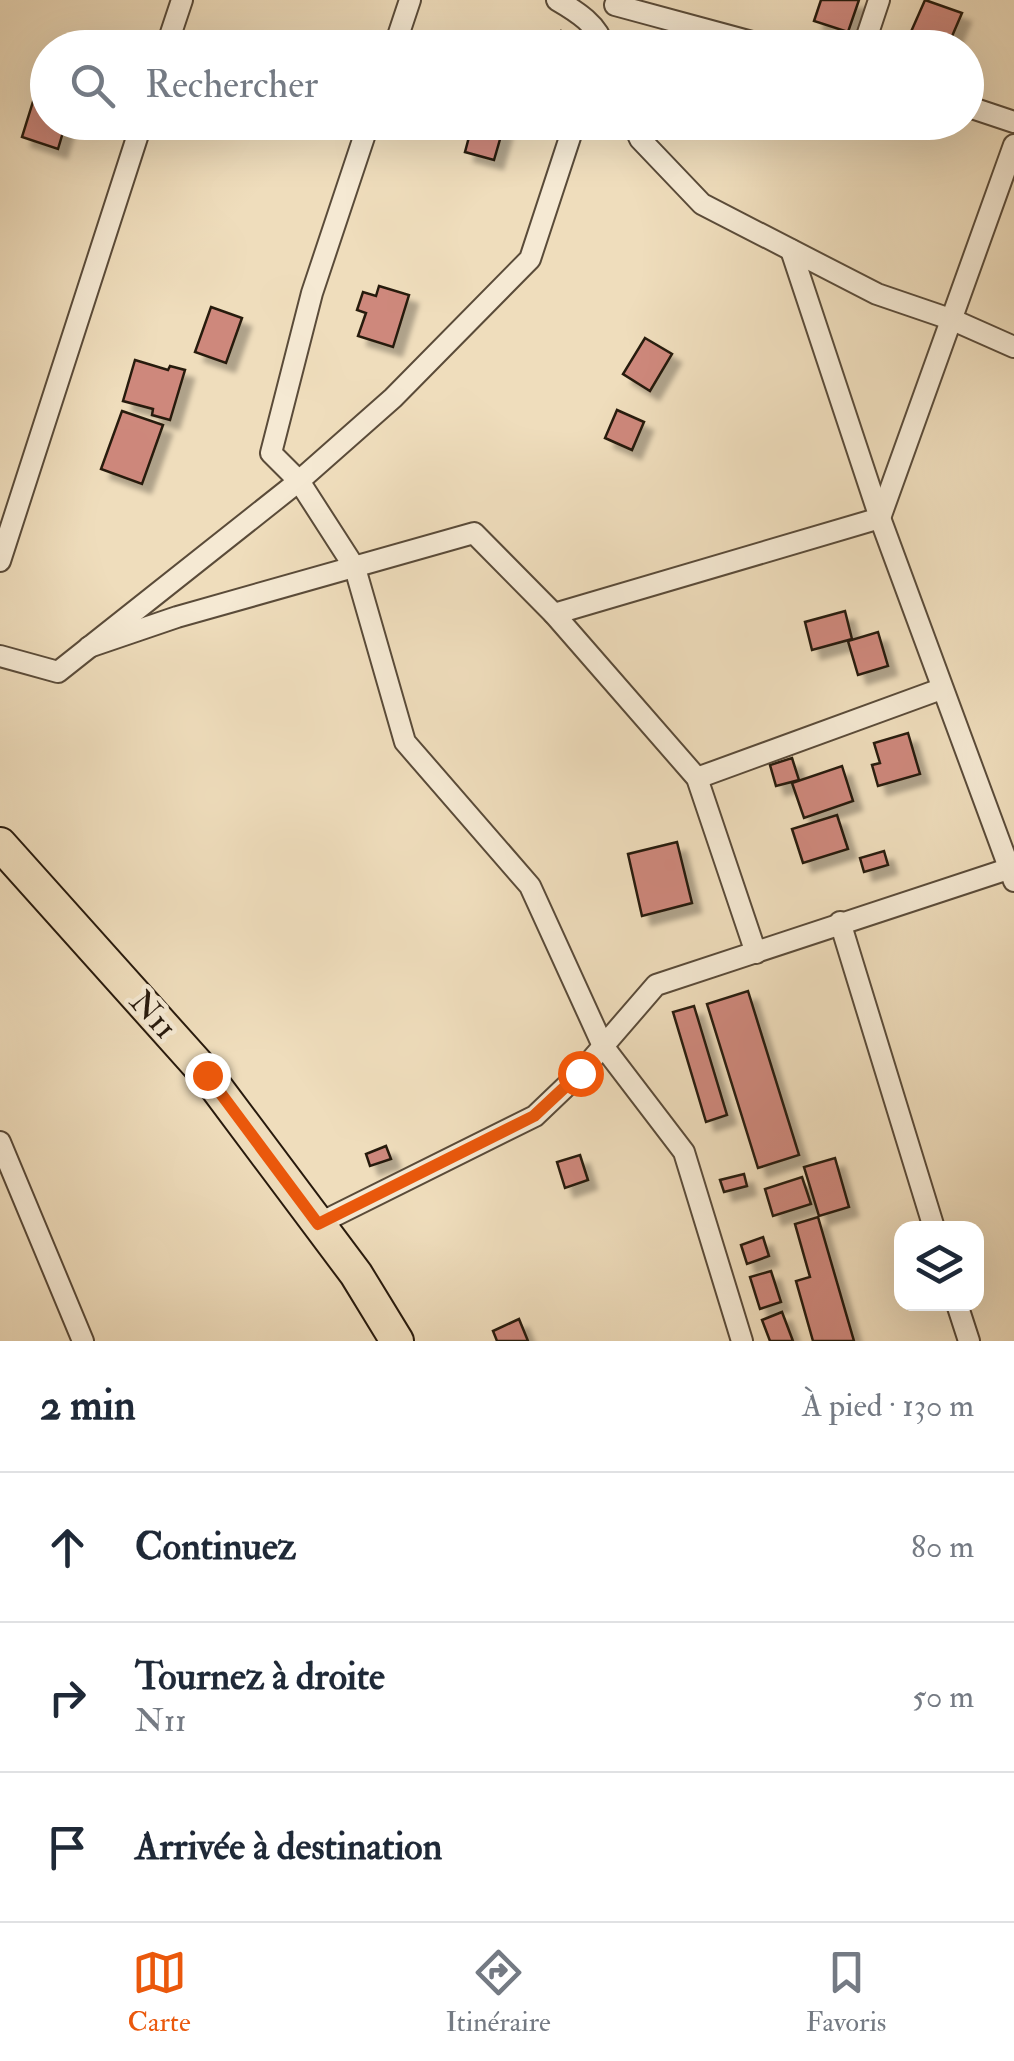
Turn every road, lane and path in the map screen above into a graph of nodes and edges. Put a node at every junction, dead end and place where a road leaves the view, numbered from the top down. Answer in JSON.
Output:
{"nodes":[{"id":1,"x":182,"y":0,"type":"edge"},
{"id":2,"x":410,"y":0,"type":"edge"},
{"id":3,"x":557,"y":0,"type":"edge"},
{"id":4,"x":879,"y":0,"type":"edge"},
{"id":5,"x":616,"y":3,"type":"edge"},
{"id":6,"x":172,"y":30,"type":"edge"},
{"id":7,"x":400,"y":30,"type":"edge"},
{"id":8,"x":592,"y":30,"type":"edge"},
{"id":9,"x":608,"y":30,"type":"edge"},
{"id":10,"x":711,"y":30,"type":"edge"},
{"id":11,"x":869,"y":30,"type":"edge"},
{"id":12,"x":984,"y":112,"type":"edge"},
{"id":13,"x":1014,"y":122,"type":"edge"},
{"id":14,"x":136,"y":140,"type":"edge"},
{"id":15,"x":363,"y":140,"type":"edge"},
{"id":16,"x":570,"y":140,"type":"edge"},
{"id":17,"x":642,"y":140,"type":"edge"},
{"id":18,"x":1014,"y":145,"type":"edge"},
{"id":19,"x":791,"y":250,"type":"junction"},
{"id":20,"x":954,"y":320,"type":"junction"},
{"id":21,"x":1014,"y":347,"type":"edge"},
{"id":22,"x":299,"y":481,"type":"junction"},
{"id":23,"x":880,"y":518,"type":"junction"},
{"id":24,"x":0,"y":561,"type":"edge"},
{"id":25,"x":355,"y":568,"type":"junction"},
{"id":26,"x":554,"y":614,"type":"junction"},
{"id":27,"x":89,"y":647,"type":"junction"},
{"id":28,"x":0,"y":656,"type":"edge"},
{"id":29,"x":940,"y":689,"type":"junction"},
{"id":30,"x":697,"y":778,"type":"junction"},
{"id":31,"x":0,"y":844,"type":"edge"},
{"id":32,"x":1013,"y":872,"type":"edge"},
{"id":33,"x":840,"y":922,"type":"junction"},
{"id":34,"x":756,"y":953,"type":"junction"},
{"id":35,"x":603,"y":1046,"type":"junction"},
{"id":36,"x":0,"y":1142,"type":"edge"},
{"id":37,"x":932,"y":1221,"type":"edge"},
{"id":38,"x":318,"y":1224,"type":"junction"},
{"id":39,"x":959,"y":1311,"type":"edge"},
{"id":40,"x":83,"y":1341,"type":"edge"},
{"id":41,"x":398,"y":1341,"type":"edge"},
{"id":42,"x":742,"y":1341,"type":"edge"},
{"id":43,"x":969,"y":1341,"type":"edge"}],
"edges":[{"from":1,"to":6,"type":"street"},
{"from":2,"to":7,"type":"street"},
{"from":3,"to":8,"type":"street"},
{"from":4,"to":11,"type":"street"},
{"from":5,"to":9,"type":"street"},
{"from":5,"to":10,"type":"street"},
{"from":12,"to":13,"type":"street"},
{"from":14,"to":24,"type":"street"},
{"from":15,"to":22,"type":"street"},
{"from":16,"to":22,"type":"street"},
{"from":17,"to":19,"type":"street"},
{"from":18,"to":20,"type":"street"},
{"from":19,"to":20,"type":"street"},
{"from":19,"to":23,"type":"street"},
{"from":20,"to":21,"type":"street"},
{"from":20,"to":23,"type":"street"},
{"from":22,"to":25,"type":"street"},
{"from":22,"to":27,"type":"street"},
{"from":23,"to":26,"type":"street"},
{"from":23,"to":29,"type":"street"},
{"from":25,"to":26,"type":"street"},
{"from":25,"to":27,"type":"street"},
{"from":25,"to":35,"type":"street"},
{"from":26,"to":30,"type":"street"},
{"from":27,"to":28,"type":"street"},
{"from":29,"to":30,"type":"street"},
{"from":29,"to":32,"type":"street"},
{"from":30,"to":34,"type":"street"},
{"from":31,"to":38,"type":"main road","name":"N11"},
{"from":32,"to":33,"type":"street"},
{"from":33,"to":34,"type":"street"},
{"from":33,"to":37,"type":"street"},
{"from":34,"to":35,"type":"street"},
{"from":35,"to":38,"type":"street"},
{"from":35,"to":42,"type":"street"},
{"from":36,"to":40,"type":"street"},
{"from":38,"to":41,"type":"main road","name":"N11"},
{"from":39,"to":43,"type":"street"}]}
